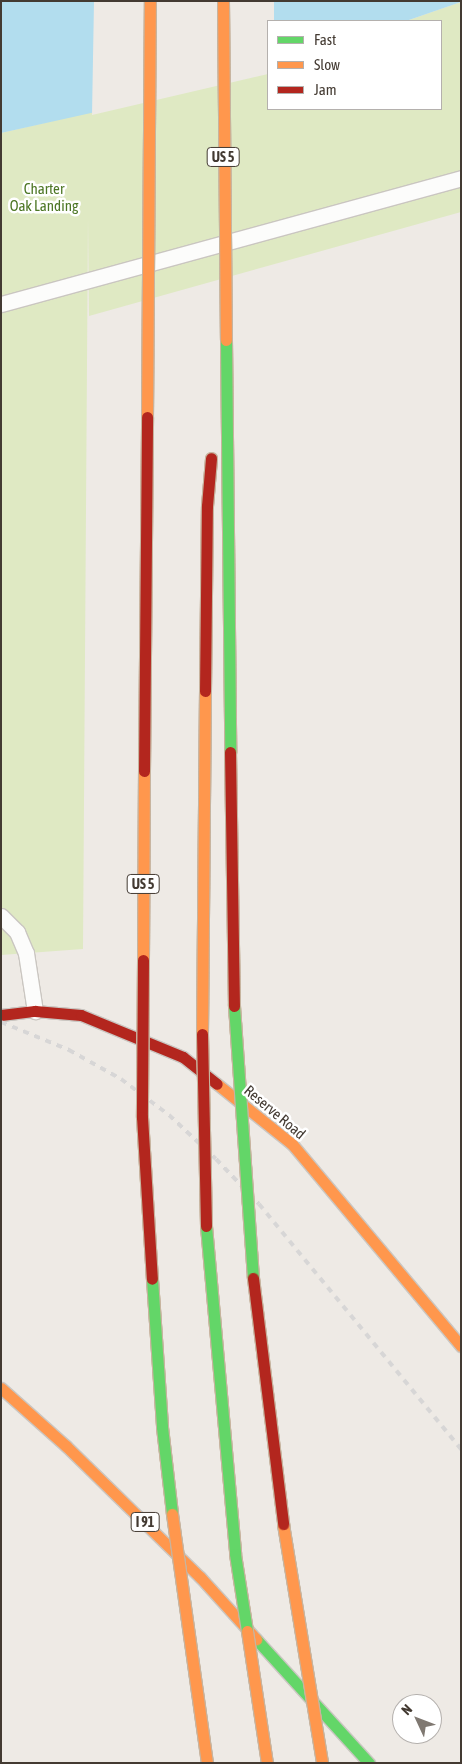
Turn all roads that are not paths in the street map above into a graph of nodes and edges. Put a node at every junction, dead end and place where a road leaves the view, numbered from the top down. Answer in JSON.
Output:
{"nodes":[{"id":1,"x":150,"y":1,"type":"edge"},
{"id":2,"x":223,"y":1,"type":"edge"},
{"id":3,"x":461,"y":178,"type":"edge"},
{"id":4,"x":1,"y":304,"type":"edge"},
{"id":5,"x":225,"y":314,"type":"junction"},
{"id":6,"x":214,"y":429,"type":"dead end"},
{"id":7,"x":212,"y":448,"type":"dead end"},
{"id":8,"x":1,"y":916,"type":"edge"},
{"id":9,"x":36,"y":1011,"type":"junction"},
{"id":10,"x":1,"y":1015,"type":"edge"},
{"id":11,"x":461,"y":1346,"type":"edge"},
{"id":12,"x":1,"y":1388,"type":"edge"},
{"id":13,"x":296,"y":1680,"type":"junction"},
{"id":14,"x":207,"y":1763,"type":"edge"},
{"id":15,"x":267,"y":1763,"type":"edge"},
{"id":16,"x":322,"y":1763,"type":"edge"},
{"id":17,"x":328,"y":1763,"type":"edge"},
{"id":18,"x":369,"y":1763,"type":"edge"}],
"edges":[{"from":1,"to":14,"type":"main road","number":"US 5","bridge":true},
{"from":2,"to":5,"type":"main road","number":"US 5","bridge":true},
{"from":3,"to":4,"type":"lane"},
{"from":5,"to":6,"type":"main road","bridge":true},
{"from":5,"to":16,"type":"main road","number":"US 5","bridge":true},
{"from":7,"to":15,"type":"main road","bridge":true},
{"from":8,"to":9,"type":"lane"},
{"from":9,"to":10,"type":"main road","name":"Reserve Road"},
{"from":9,"to":11,"type":"main road","name":"Reserve Road"},
{"from":12,"to":13,"type":"main road","number":"I 91","bridge":true},
{"from":13,"to":17,"type":"main road","bridge":true},
{"from":13,"to":18,"type":"main road","number":"I 91","bridge":true}]}
